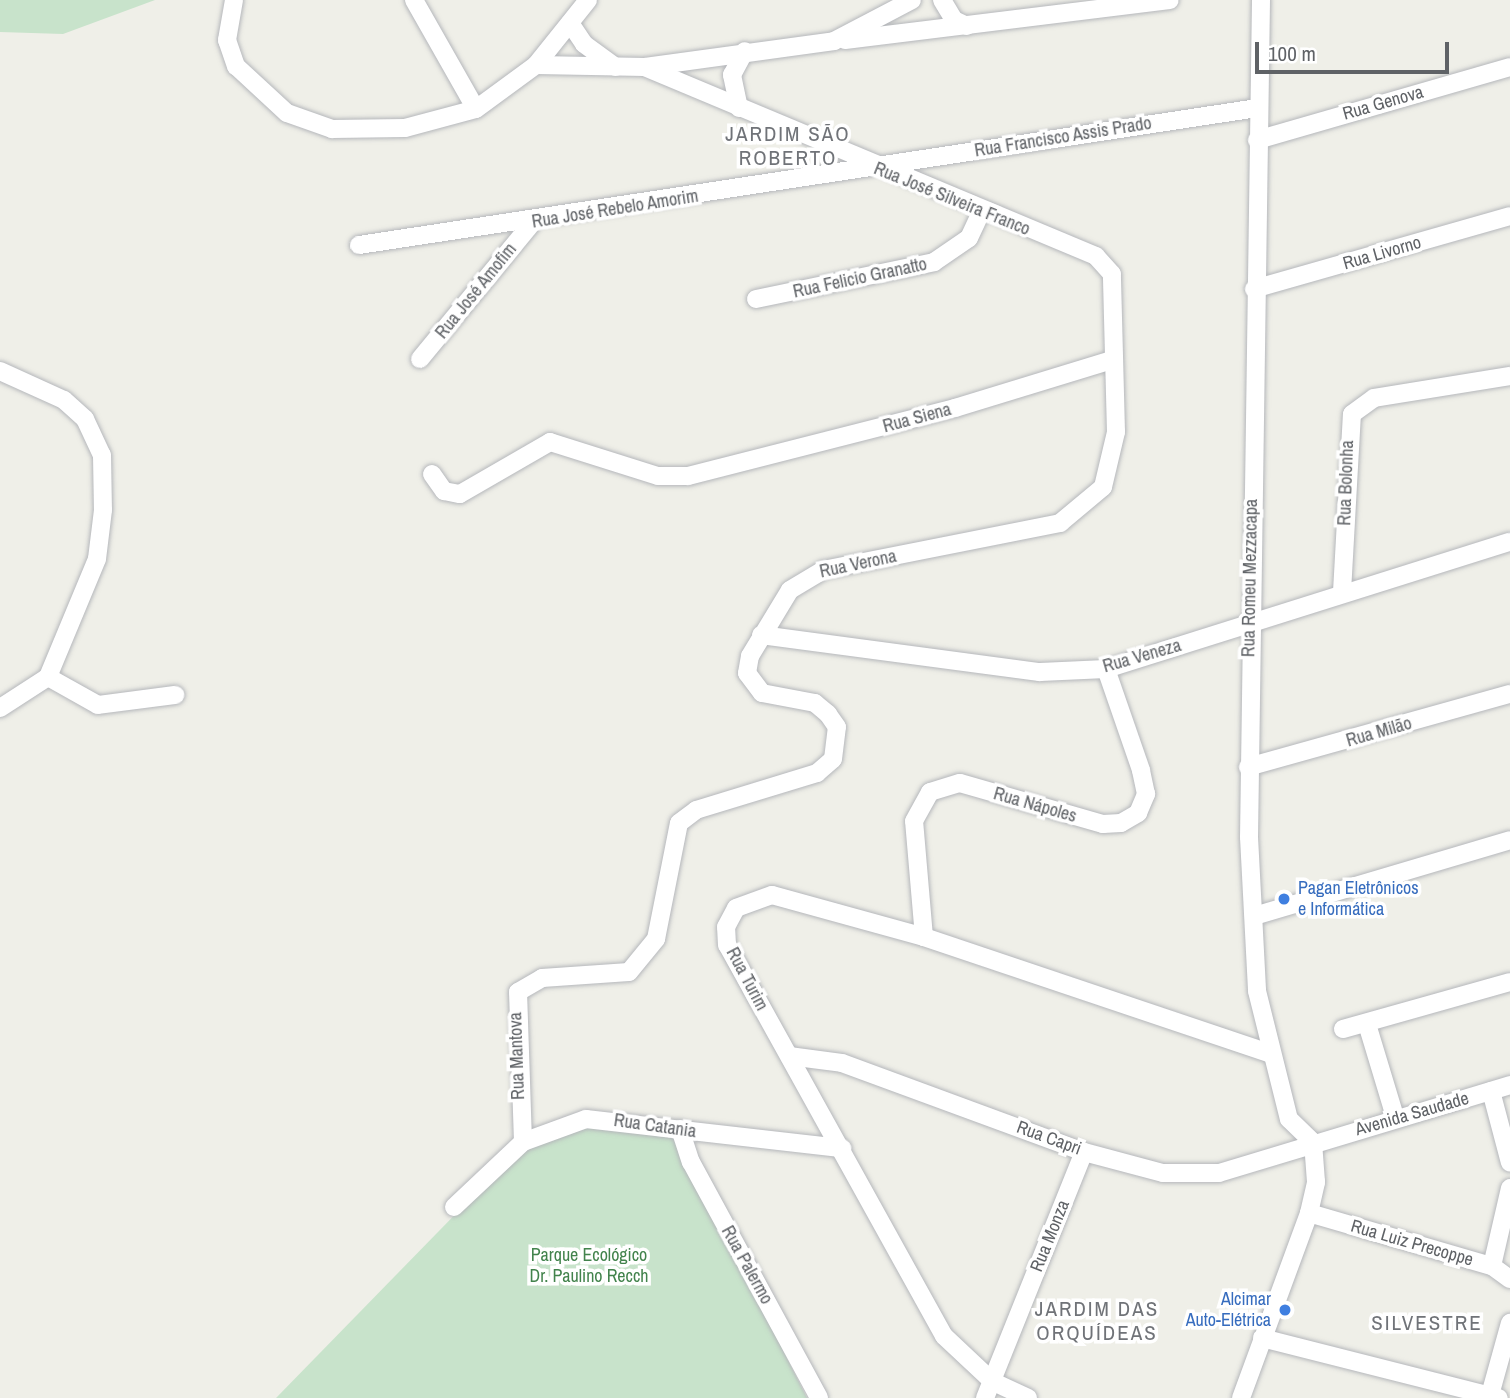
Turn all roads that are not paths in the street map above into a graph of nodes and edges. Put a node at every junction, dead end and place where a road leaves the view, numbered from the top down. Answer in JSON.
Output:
{"nodes":[{"id":1,"x":234,"y":0,"type":"edge"},
{"id":2,"x":414,"y":0,"type":"edge"},
{"id":3,"x":588,"y":0,"type":"edge"},
{"id":4,"x":912,"y":0,"type":"edge"},
{"id":5,"x":942,"y":0,"type":"edge"},
{"id":6,"x":1170,"y":0,"type":"edge"},
{"id":7,"x":1261,"y":0,"type":"edge"},
{"id":8,"x":890,"y":14,"type":"junction"},
{"id":9,"x":570,"y":23,"type":"junction"},
{"id":10,"x":967,"y":26,"type":"junction"},
{"id":11,"x":897,"y":37,"type":"junction"},
{"id":12,"x":834,"y":41,"type":"junction"},
{"id":13,"x":745,"y":51,"type":"junction"},
{"id":14,"x":536,"y":65,"type":"junction"},
{"id":15,"x":1510,"y":66,"type":"edge"},
{"id":16,"x":645,"y":67,"type":"junction"},
{"id":17,"x":619,"y":69,"type":"junction"},
{"id":18,"x":739,"y":108,"type":"junction"},
{"id":19,"x":1257,"y":108,"type":"junction"},
{"id":20,"x":476,"y":109,"type":"junction"},
{"id":21,"x":1257,"y":140,"type":"junction"},
{"id":22,"x":869,"y":166,"type":"junction"},
{"id":23,"x":981,"y":212,"type":"junction"},
{"id":24,"x":1510,"y":216,"type":"edge"},
{"id":25,"x":531,"y":223,"type":"junction"},
{"id":26,"x":359,"y":245,"type":"dead end"},
{"id":27,"x":1105,"y":264,"type":"joint"},
{"id":28,"x":1254,"y":289,"type":"junction"},
{"id":29,"x":756,"y":299,"type":"dead end"},
{"id":30,"x":419,"y":359,"type":"dead end"},
{"id":31,"x":1112,"y":360,"type":"junction"},
{"id":32,"x":0,"y":371,"type":"edge"},
{"id":33,"x":1510,"y":376,"type":"edge"},
{"id":34,"x":432,"y":474,"type":"dead end"},
{"id":35,"x":1510,"y":542,"type":"edge"},
{"id":36,"x":1342,"y":592,"type":"junction"},
{"id":37,"x":1250,"y":622,"type":"junction"},
{"id":38,"x":761,"y":635,"type":"junction"},
{"id":39,"x":1106,"y":669,"type":"junction"},
{"id":40,"x":48,"y":677,"type":"junction"},
{"id":41,"x":1510,"y":694,"type":"edge"},
{"id":42,"x":175,"y":695,"type":"dead end"},
{"id":43,"x":0,"y":708,"type":"edge"},
{"id":44,"x":1248,"y":767,"type":"junction"},
{"id":45,"x":1510,"y":840,"type":"edge"},
{"id":46,"x":664,"y":910,"type":"joint"},
{"id":47,"x":1254,"y":916,"type":"junction"},
{"id":48,"x":924,"y":937,"type":"junction"},
{"id":49,"x":1510,"y":982,"type":"edge"},
{"id":50,"x":1367,"y":1024,"type":"junction"},
{"id":51,"x":1343,"y":1029,"type":"dead end"},
{"id":52,"x":1270,"y":1054,"type":"junction"},
{"id":53,"x":789,"y":1056,"type":"junction"},
{"id":54,"x":1510,"y":1085,"type":"edge"},
{"id":55,"x":1491,"y":1091,"type":"junction"},
{"id":56,"x":1395,"y":1117,"type":"junction"},
{"id":57,"x":680,"y":1129,"type":"junction"},
{"id":58,"x":523,"y":1142,"type":"junction"},
{"id":59,"x":1313,"y":1142,"type":"junction"},
{"id":60,"x":842,"y":1148,"type":"junction"},
{"id":61,"x":1084,"y":1152,"type":"junction"},
{"id":62,"x":1510,"y":1163,"type":"edge"},
{"id":63,"x":1510,"y":1188,"type":"edge"},
{"id":64,"x":454,"y":1207,"type":"dead end"},
{"id":65,"x":1309,"y":1213,"type":"junction"},
{"id":66,"x":1492,"y":1266,"type":"junction"},
{"id":67,"x":1510,"y":1279,"type":"edge"},
{"id":68,"x":1510,"y":1322,"type":"edge"},
{"id":69,"x":1262,"y":1338,"type":"junction"},
{"id":70,"x":989,"y":1390,"type":"edge"},
{"id":71,"x":1495,"y":1397,"type":"edge"},
{"id":72,"x":819,"y":1398,"type":"edge"},
{"id":73,"x":1028,"y":1398,"type":"edge"},
{"id":74,"x":1241,"y":1398,"type":"edge"}],
"edges":[{"from":1,"to":20,"type":"street"},
{"from":2,"to":20,"type":"street"},
{"from":3,"to":9,"type":"street"},
{"from":4,"to":8,"type":"street"},
{"from":5,"to":10,"type":"street"},
{"from":6,"to":10,"type":"street"},
{"from":7,"to":19,"type":"street","name":"Rua Romeu Mezzacapa"},
{"from":8,"to":11,"type":"street"},
{"from":8,"to":12,"type":"street"},
{"from":9,"to":14,"type":"street"},
{"from":9,"to":17,"type":"street"},
{"from":10,"to":11,"type":"street"},
{"from":11,"to":12,"type":"street"},
{"from":12,"to":13,"type":"street"},
{"from":13,"to":16,"type":"street"},
{"from":13,"to":18,"type":"street"},
{"from":14,"to":17,"type":"street"},
{"from":14,"to":20,"type":"street"},
{"from":15,"to":21,"type":"street","name":"Rua Genova"},
{"from":16,"to":17,"type":"street"},
{"from":16,"to":18,"type":"street","name":"Rua José Silveira Franco"},
{"from":18,"to":22,"type":"street","name":"Rua José Silveira Franco"},
{"from":19,"to":21,"type":"street","name":"Rua Romeu Mezzacapa"},
{"from":19,"to":22,"type":"street","name":"Rua Francisco Assis Prado"},
{"from":21,"to":28,"type":"street","name":"Rua Romeu Mezzacapa"},
{"from":22,"to":23,"type":"street","name":"Rua José Silveira Franco"},
{"from":22,"to":25,"type":"street","name":"Rua José Rebelo Amorim"},
{"from":23,"to":27,"type":"street","name":"Rua José Silveira Franco"},
{"from":23,"to":29,"type":"street","name":"Rua Felicio Granatto"},
{"from":24,"to":28,"type":"street","name":"Rua Livorno"},
{"from":25,"to":26,"type":"street","name":"Rua José Rebelo Amorim"},
{"from":25,"to":30,"type":"street","name":"Rua José Amofim"},
{"from":27,"to":31,"type":"street","name":"Rua Verona"},
{"from":28,"to":37,"type":"street","name":"Rua Romeu Mezzacapa"},
{"from":31,"to":34,"type":"street","name":"Rua Siena"},
{"from":31,"to":38,"type":"street","name":"Rua Verona"},
{"from":32,"to":40,"type":"street"},
{"from":33,"to":36,"type":"street","name":"Rua Bolonha"},
{"from":35,"to":36,"type":"street","name":"Rua Veneza"},
{"from":36,"to":37,"type":"street","name":"Rua Veneza"},
{"from":37,"to":39,"type":"street","name":"Rua Veneza"},
{"from":37,"to":44,"type":"street","name":"Rua Romeu Mezzacapa"},
{"from":38,"to":39,"type":"street","name":"Rua Veneza"},
{"from":38,"to":46,"type":"street","name":"Rua Verona"},
{"from":39,"to":48,"type":"street","name":"Rua Nápoles"},
{"from":40,"to":42,"type":"street"},
{"from":40,"to":43,"type":"street"},
{"from":41,"to":44,"type":"street","name":"Rua Milão"},
{"from":44,"to":47,"type":"street","name":"Rua Romeu Mezzacapa"},
{"from":45,"to":47,"type":"street"},
{"from":46,"to":58,"type":"street","name":"Rua Mantova"},
{"from":47,"to":52,"type":"street","name":"Rua Romeu Mezzacapa"},
{"from":48,"to":52,"type":"street","name":"Rua Turim"},
{"from":48,"to":53,"type":"street","name":"Rua Turim"},
{"from":49,"to":50,"type":"street"},
{"from":50,"to":51,"type":"street"},
{"from":50,"to":56,"type":"street"},
{"from":52,"to":59,"type":"street","name":"Rua Romeu Mezzacapa"},
{"from":53,"to":60,"type":"street","name":"Rua Turim"},
{"from":53,"to":61,"type":"street","name":"Rua Capri"},
{"from":54,"to":55,"type":"street","name":"Avenida Saudade"},
{"from":55,"to":56,"type":"street","name":"Avenida Saudade"},
{"from":55,"to":62,"type":"street"},
{"from":56,"to":59,"type":"street","name":"Avenida Saudade"},
{"from":57,"to":58,"type":"street","name":"Rua Catania"},
{"from":57,"to":60,"type":"street","name":"Rua Catania"},
{"from":57,"to":72,"type":"street","name":"Rua Palermo"},
{"from":58,"to":64,"type":"street","name":"Rua Catania"},
{"from":59,"to":61,"type":"street","name":"Rua Capri"},
{"from":59,"to":65,"type":"street"},
{"from":60,"to":70,"type":"street","name":"Rua Turim"},
{"from":61,"to":70,"type":"street","name":"Rua Monza"},
{"from":63,"to":66,"type":"street"},
{"from":65,"to":66,"type":"street","name":"Rua Luiz Precoppe"},
{"from":65,"to":69,"type":"street"},
{"from":66,"to":67,"type":"street","name":"Rua Luiz Precoppe"},
{"from":68,"to":71,"type":"street"},
{"from":69,"to":71,"type":"street"},
{"from":69,"to":74,"type":"street"},
{"from":70,"to":73,"type":"street","name":"Rua Turim"}]}
